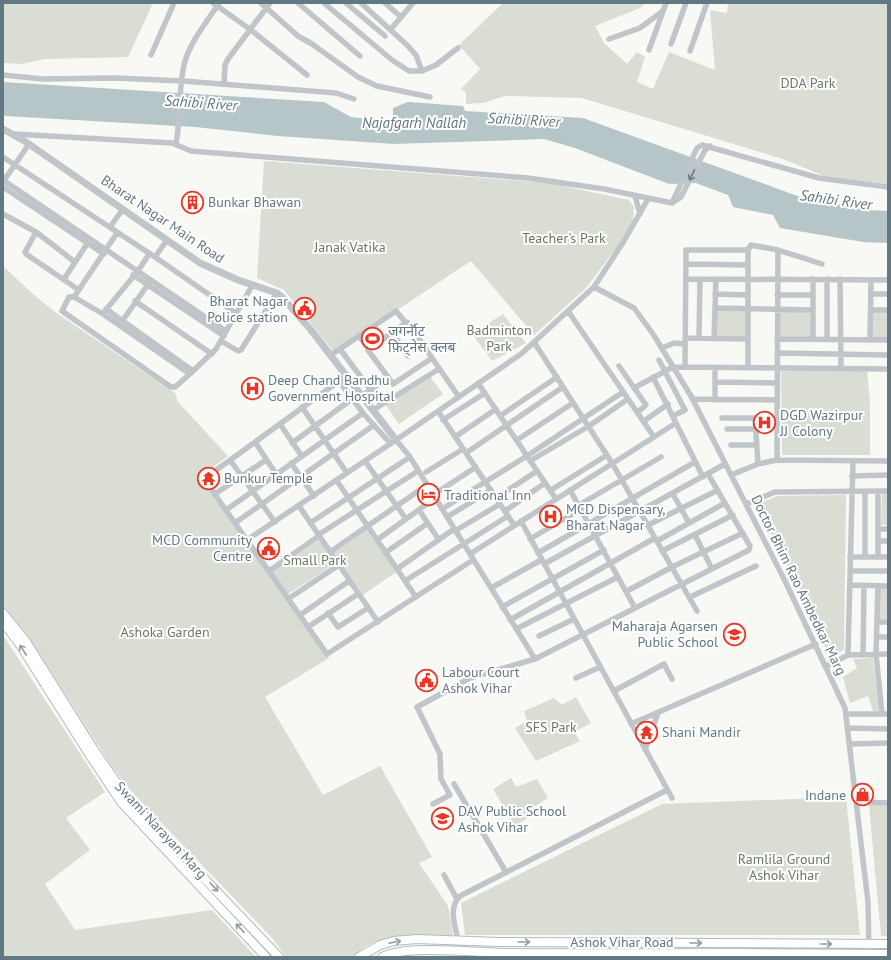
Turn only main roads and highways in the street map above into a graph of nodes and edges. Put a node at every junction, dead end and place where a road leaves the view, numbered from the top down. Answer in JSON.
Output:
{"nodes":[{"id":1,"x":4,"y":618,"type":"edge"},
{"id":2,"x":888,"y":944,"type":"edge"},
{"id":3,"x":422,"y":954,"type":"edge"},
{"id":4,"x":445,"y":954,"type":"edge"},
{"id":5,"x":888,"y":954,"type":"edge"},
{"id":6,"x":478,"y":955,"type":"edge"},
{"id":7,"x":724,"y":956,"type":"edge"},
{"id":8,"x":266,"y":957,"type":"edge"},
{"id":9,"x":279,"y":957,"type":"edge"},
{"id":10,"x":359,"y":957,"type":"edge"},
{"id":11,"x":385,"y":957,"type":"edge"}],
"edges":[{"from":8,"to":1,"type":"main road","name":"Swami Narayan Marg","one_way":true},
{"from":1,"to":9,"type":"main road","name":"Swami Narayan Marg","one_way":true},
{"from":10,"to":2,"type":"main road","name":"Ashok Vihar Road","one_way":true},
{"from":3,"to":4,"type":"main road","name":"Ashok Vihar Road"},
{"from":3,"to":11,"type":"main road","name":"Ashok Vihar Road"},
{"from":4,"to":6,"type":"main road","name":"Ashok Vihar Road"},
{"from":5,"to":7,"type":"main road","name":"Ashok Vihar Road"},
{"from":6,"to":7,"type":"main road","name":"Ashok Vihar Road"}]}
